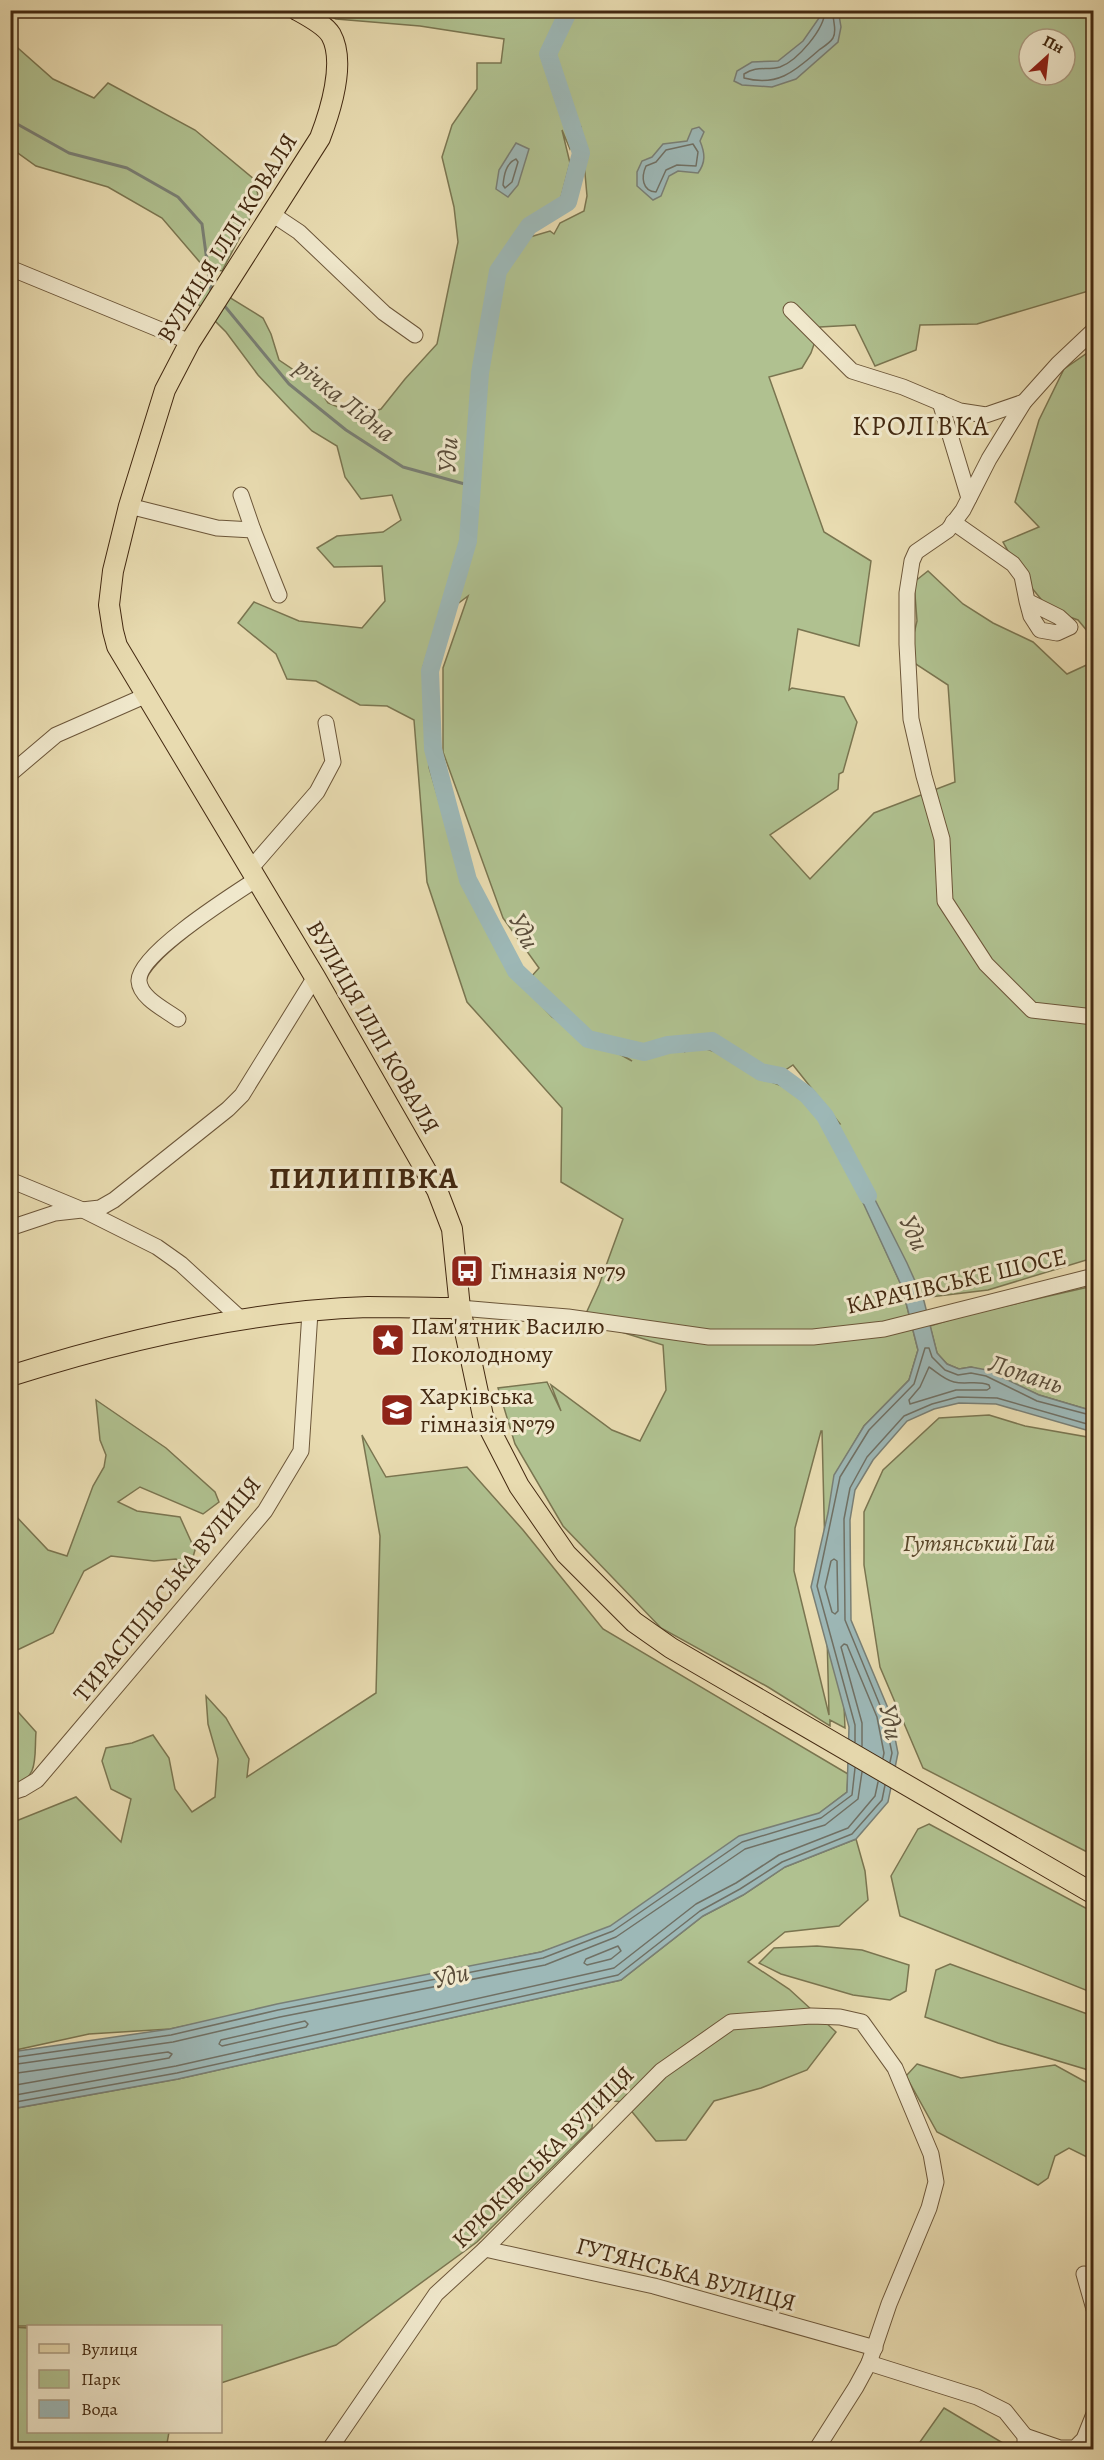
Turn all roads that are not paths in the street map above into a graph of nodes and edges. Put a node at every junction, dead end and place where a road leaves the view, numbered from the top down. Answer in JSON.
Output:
{"nodes":[{"id":1,"x":297,"y":10,"type":"edge"},
{"id":2,"x":272,"y":213,"type":"junction"},
{"id":3,"x":10,"y":268,"type":"edge"},
{"id":4,"x":791,"y":310,"type":"dead end"},
{"id":5,"x":1094,"y":330,"type":"edge"},
{"id":6,"x":415,"y":335,"type":"dead end"},
{"id":7,"x":190,"y":342,"type":"junction"},
{"id":8,"x":940,"y":402,"type":"junction"},
{"id":9,"x":1024,"y":402,"type":"junction"},
{"id":10,"x":241,"y":495,"type":"dead end"},
{"id":11,"x":969,"y":498,"type":"junction"},
{"id":12,"x":129,"y":506,"type":"junction"},
{"id":13,"x":953,"y":522,"type":"junction"},
{"id":14,"x":253,"y":530,"type":"junction"},
{"id":15,"x":279,"y":595,"type":"dead end"},
{"id":16,"x":1027,"y":601,"type":"dead end"},
{"id":17,"x":147,"y":695,"type":"junction"},
{"id":18,"x":326,"y":723,"type":"dead end"},
{"id":19,"x":10,"y":774,"type":"edge"},
{"id":20,"x":254,"y":873,"type":"junction"},
{"id":21,"x":315,"y":977,"type":"junction"},
{"id":22,"x":1094,"y":1017,"type":"edge"},
{"id":23,"x":178,"y":1019,"type":"dead end"},
{"id":24,"x":11,"y":1179,"type":"edge"},
{"id":25,"x":86,"y":1211,"type":"junction"},
{"id":26,"x":10,"y":1228,"type":"edge"},
{"id":27,"x":1094,"y":1275,"type":"edge"},
{"id":28,"x":460,"y":1308,"type":"junction"},
{"id":29,"x":310,"y":1312,"type":"junction"},
{"id":30,"x":242,"y":1320,"type":"junction"},
{"id":31,"x":10,"y":1376,"type":"edge"},
{"id":32,"x":10,"y":1792,"type":"edge"},
{"id":33,"x":1094,"y":1894,"type":"edge"},
{"id":34,"x":485,"y":2249,"type":"junction"},
{"id":35,"x":1084,"y":2274,"type":"dead end"},
{"id":36,"x":1094,"y":2309,"type":"edge"},
{"id":37,"x":875,"y":2348,"type":"junction"},
{"id":38,"x":869,"y":2363,"type":"junction"},
{"id":39,"x":1094,"y":2414,"type":"edge"},
{"id":40,"x":1025,"y":2443,"type":"edge"},
{"id":41,"x":329,"y":2450,"type":"edge"},
{"id":42,"x":816,"y":2450,"type":"edge"}],
"edges":[{"from":1,"to":2,"type":"main road","name":"ВУЛИЦЯ ІЛЛІ КОВАЛЯ"},
{"from":2,"to":6,"type":"street"},
{"from":2,"to":7,"type":"main road","name":"ВУЛИЦЯ ІЛЛІ КОВАЛЯ"},
{"from":3,"to":7,"type":"street"},
{"from":4,"to":8,"type":"street"},
{"from":5,"to":9,"type":"street"},
{"from":7,"to":12,"type":"main road","name":"ВУЛИЦЯ ІЛЛІ КОВАЛЯ"},
{"from":8,"to":9,"type":"street"},
{"from":8,"to":11,"type":"street"},
{"from":9,"to":11,"type":"street"},
{"from":10,"to":14,"type":"street"},
{"from":11,"to":13,"type":"street"},
{"from":12,"to":14,"type":"street"},
{"from":12,"to":17,"type":"main road","name":"ВУЛИЦЯ ІЛЛІ КОВАЛЯ"},
{"from":13,"to":16,"type":"street"},
{"from":13,"to":22,"type":"street"},
{"from":14,"to":15,"type":"street"},
{"from":17,"to":19,"type":"street"},
{"from":17,"to":20,"type":"main road","name":"ВУЛИЦЯ ІЛЛІ КОВАЛЯ"},
{"from":18,"to":20,"type":"street"},
{"from":20,"to":21,"type":"main road","name":"ВУЛИЦЯ ІЛЛІ КОВАЛЯ"},
{"from":20,"to":23,"type":"street"},
{"from":21,"to":25,"type":"street"},
{"from":21,"to":28,"type":"main road","name":"ВУЛИЦЯ ІЛЛІ КОВАЛЯ"},
{"from":24,"to":25,"type":"street"},
{"from":25,"to":26,"type":"street"},
{"from":25,"to":30,"type":"street"},
{"from":27,"to":28,"type":"street","name":"КАРАЧІВСЬКЕ ШОСЕ"},
{"from":28,"to":29,"type":"main road","name":"КАРАЧІВСЬКЕ ШОСЕ"},
{"from":28,"to":33,"type":"main road","name":"ВУЛИЦЯ ІЛЛІ КОВАЛЯ"},
{"from":29,"to":30,"type":"main road","name":"КАРАЧІВСЬКЕ ШОСЕ"},
{"from":29,"to":32,"type":"street","name":"ТИРАСПІЛЬСЬКА ВУЛИЦЯ"},
{"from":30,"to":31,"type":"main road","name":"КАРАЧІВСЬКЕ ШОСЕ"},
{"from":34,"to":37,"type":"street","name":"ГУТЯНСЬКА ВУЛИЦЯ"},
{"from":34,"to":37,"type":"street","name":"КРЮКІВСЬКА ВУЛИЦЯ"},
{"from":34,"to":41,"type":"street","name":"КРЮКІВСЬКА ВУЛИЦЯ"},
{"from":35,"to":36,"type":"street"},
{"from":37,"to":38,"type":"street"},
{"from":38,"to":40,"type":"street"},
{"from":38,"to":42,"type":"street"},
{"from":39,"to":40,"type":"street"}]}
